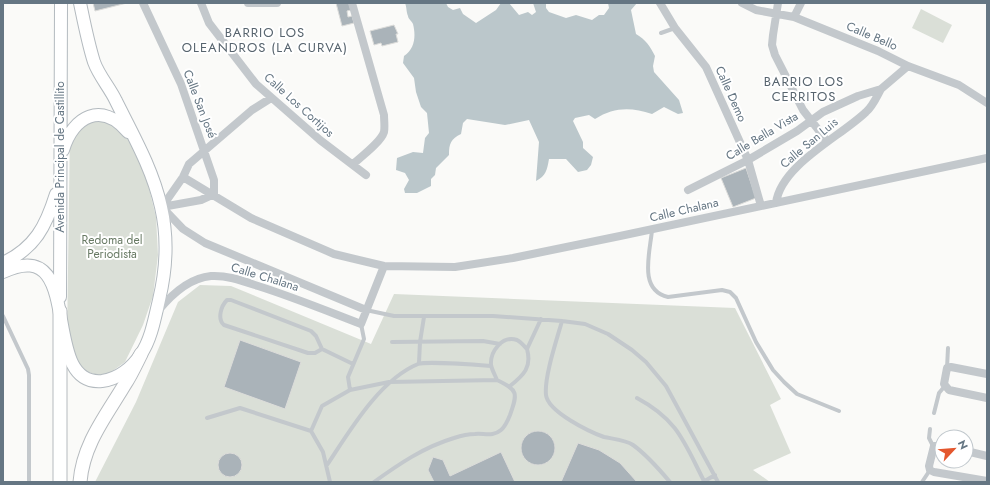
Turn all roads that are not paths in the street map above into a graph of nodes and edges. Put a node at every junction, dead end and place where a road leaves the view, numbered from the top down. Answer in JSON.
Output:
{"nodes":[{"id":1,"x":61,"y":3,"type":"edge"},
{"id":2,"x":80,"y":3,"type":"edge"},
{"id":3,"x":143,"y":3,"type":"edge"},
{"id":4,"x":201,"y":3,"type":"edge"},
{"id":5,"x":248,"y":3,"type":"edge"},
{"id":6,"x":277,"y":3,"type":"edge"},
{"id":7,"x":352,"y":3,"type":"edge"},
{"id":8,"x":660,"y":3,"type":"edge"},
{"id":9,"x":742,"y":3,"type":"edge"},
{"id":10,"x":778,"y":3,"type":"edge"},
{"id":11,"x":801,"y":3,"type":"edge"},
{"id":12,"x":776,"y":13,"type":"junction"},
{"id":13,"x":794,"y":17,"type":"junction"},
{"id":14,"x":675,"y":28,"type":"junction"},
{"id":15,"x":661,"y":33,"type":"dead end"},
{"id":16,"x":908,"y":66,"type":"junction"},
{"id":17,"x":881,"y":88,"type":"junction"},
{"id":18,"x":271,"y":98,"type":"junction"},
{"id":19,"x":987,"y":103,"type":"edge"},
{"id":20,"x":811,"y":121,"type":"junction"},
{"id":21,"x":827,"y":141,"type":"junction"},
{"id":22,"x":138,"y":144,"type":"junction"},
{"id":23,"x":205,"y":150,"type":"junction"},
{"id":24,"x":987,"y":158,"type":"edge"},
{"id":25,"x":748,"y":160,"type":"junction"},
{"id":26,"x":353,"y":164,"type":"junction"},
{"id":27,"x":366,"y":175,"type":"dead end"},
{"id":28,"x":183,"y":176,"type":"junction"},
{"id":29,"x":59,"y":184,"type":"junction"},
{"id":30,"x":688,"y":190,"type":"dead end"},
{"id":31,"x":214,"y":194,"type":"junction"},
{"id":32,"x":776,"y":203,"type":"junction"},
{"id":33,"x":761,"y":206,"type":"junction"},
{"id":34,"x":162,"y":207,"type":"junction"},
{"id":35,"x":652,"y":230,"type":"junction"},
{"id":36,"x":3,"y":263,"type":"edge"},
{"id":37,"x":384,"y":266,"type":"junction"},
{"id":38,"x":3,"y":272,"type":"edge"},
{"id":39,"x":60,"y":310,"type":"junction"},
{"id":40,"x":366,"y":310,"type":"junction"},
{"id":41,"x":156,"y":313,"type":"junction"},
{"id":42,"x":3,"y":316,"type":"edge"},
{"id":43,"x":424,"y":317,"type":"junction"},
{"id":44,"x":541,"y":319,"type":"junction"},
{"id":45,"x":562,"y":321,"type":"junction"},
{"id":46,"x":361,"y":324,"type":"junction"},
{"id":47,"x":392,"y":342,"type":"dead end"},
{"id":48,"x":420,"y":342,"type":"junction"},
{"id":49,"x":500,"y":344,"type":"junction"},
{"id":50,"x":948,"y":348,"type":"dead end"},
{"id":51,"x":322,"y":349,"type":"junction"},
{"id":52,"x":527,"y":349,"type":"junction"},
{"id":53,"x":141,"y":354,"type":"junction"},
{"id":54,"x":419,"y":363,"type":"junction"},
{"id":55,"x":353,"y":364,"type":"junction"},
{"id":56,"x":491,"y":366,"type":"junction"},
{"id":57,"x":947,"y":368,"type":"junction"},
{"id":58,"x":987,"y":374,"type":"edge"},
{"id":59,"x":497,"y":380,"type":"junction"},
{"id":60,"x":389,"y":382,"type":"junction"},
{"id":61,"x":510,"y":386,"type":"junction"},
{"id":62,"x":944,"y":387,"type":"junction"},
{"id":63,"x":350,"y":390,"type":"junction"},
{"id":64,"x":637,"y":398,"type":"dead end"},
{"id":65,"x":987,"y":398,"type":"edge"},
{"id":66,"x":839,"y":411,"type":"dead end"},
{"id":67,"x":934,"y":413,"type":"dead end"},
{"id":68,"x":207,"y":418,"type":"dead end"},
{"id":69,"x":930,"y":429,"type":"dead end"},
{"id":70,"x":311,"y":431,"type":"junction"},
{"id":71,"x":934,"y":442,"type":"edge"},
{"id":72,"x":974,"y":453,"type":"edge"},
{"id":73,"x":934,"y":455,"type":"edge"},
{"id":74,"x":987,"y":456,"type":"edge"},
{"id":75,"x":327,"y":465,"type":"junction"},
{"id":76,"x":930,"y":470,"type":"junction"},
{"id":77,"x":715,"y":475,"type":"junction"},
{"id":78,"x":987,"y":481,"type":"edge"},
{"id":79,"x":29,"y":482,"type":"edge"},
{"id":80,"x":60,"y":482,"type":"edge"},
{"id":81,"x":80,"y":482,"type":"edge"},
{"id":82,"x":330,"y":482,"type":"edge"},
{"id":83,"x":374,"y":482,"type":"edge"},
{"id":84,"x":670,"y":482,"type":"edge"},
{"id":85,"x":703,"y":482,"type":"edge"},
{"id":86,"x":718,"y":482,"type":"edge"},
{"id":87,"x":922,"y":482,"type":"edge"}],
"edges":[{"from":1,"to":29,"type":"main road","name":"Avenida Principal de Castillito"},
{"from":2,"to":22,"type":"main road"},
{"from":3,"to":23,"type":"street","name":"Calle San José"},
{"from":4,"to":18,"type":"street","name":"Calle Los Cortijos"},
{"from":5,"to":6,"type":"street"},
{"from":7,"to":26,"type":"street"},
{"from":8,"to":14,"type":"street","name":"Calle Demo"},
{"from":9,"to":12,"type":"street","name":"Calle Bello"},
{"from":10,"to":12,"type":"street"},
{"from":11,"to":13,"type":"street"},
{"from":12,"to":13,"type":"street","name":"Calle Bello"},
{"from":12,"to":20,"type":"street"},
{"from":13,"to":16,"type":"street","name":"Calle Bello"},
{"from":14,"to":15,"type":"lane"},
{"from":14,"to":25,"type":"street","name":"Calle Demo"},
{"from":16,"to":17,"type":"street","name":"Calle Bella Vista"},
{"from":16,"to":19,"type":"street","name":"Calle Bello"},
{"from":17,"to":20,"type":"street","name":"Calle Bella Vista"},
{"from":17,"to":21,"type":"street","name":"Calle San Luis"},
{"from":18,"to":23,"type":"street"},
{"from":18,"to":26,"type":"street","name":"Calle Los Cortijos"},
{"from":20,"to":21,"type":"street"},
{"from":20,"to":25,"type":"street","name":"Calle Bella Vista"},
{"from":21,"to":32,"type":"street","name":"Calle San Luis"},
{"from":22,"to":29,"type":"main road"},
{"from":22,"to":34,"type":"main road"},
{"from":23,"to":28,"type":"street"},
{"from":23,"to":31,"type":"street","name":"Calle San José"},
{"from":24,"to":32,"type":"street","name":"Calle Chalana"},
{"from":25,"to":30,"type":"street","name":"Calle Bella Vista"},
{"from":25,"to":33,"type":"street","name":"Calle Demo"},
{"from":26,"to":27,"type":"street","name":"Calle Los Cortijos"},
{"from":28,"to":31,"type":"street","name":"Calle Chalana"},
{"from":28,"to":34,"type":"street"},
{"from":29,"to":36,"type":"main road"},
{"from":29,"to":39,"type":"main road","name":"Avenida Principal de Castillito"},
{"from":31,"to":34,"type":"street"},
{"from":31,"to":37,"type":"street","name":"Calle Chalana"},
{"from":32,"to":33,"type":"street","name":"Calle Chalana"},
{"from":33,"to":35,"type":"street","name":"Calle Chalana"},
{"from":34,"to":40,"type":"street","name":"Calle Chalana"},
{"from":34,"to":41,"type":"main road"},
{"from":35,"to":37,"type":"street","name":"Calle Chalana"},
{"from":35,"to":66,"type":"lane"},
{"from":37,"to":40,"type":"street"},
{"from":38,"to":39,"type":"main road"},
{"from":39,"to":53,"type":"main road"},
{"from":39,"to":80,"type":"main road"},
{"from":40,"to":43,"type":"lane"},
{"from":40,"to":46,"type":"street"},
{"from":41,"to":46,"type":"street","name":"Calle Chalana"},
{"from":41,"to":53,"type":"main road"},
{"from":42,"to":79,"type":"lane"},
{"from":43,"to":44,"type":"lane"},
{"from":43,"to":48,"type":"lane"},
{"from":44,"to":45,"type":"lane"},
{"from":44,"to":52,"type":"lane"},
{"from":45,"to":77,"type":"lane"},
{"from":45,"to":84,"type":"lane"},
{"from":46,"to":55,"type":"lane"},
{"from":47,"to":48,"type":"lane"},
{"from":48,"to":49,"type":"lane"},
{"from":48,"to":54,"type":"lane"},
{"from":49,"to":52,"type":"lane"},
{"from":49,"to":56,"type":"lane"},
{"from":50,"to":57,"type":"lane"},
{"from":51,"to":51,"type":"lane"},
{"from":51,"to":55,"type":"lane"},
{"from":52,"to":61,"type":"lane"},
{"from":53,"to":81,"type":"main road"},
{"from":54,"to":56,"type":"lane"},
{"from":54,"to":60,"type":"lane"},
{"from":55,"to":63,"type":"lane"},
{"from":56,"to":59,"type":"lane"},
{"from":57,"to":58,"type":"street"},
{"from":57,"to":62,"type":"street"},
{"from":59,"to":60,"type":"lane"},
{"from":59,"to":61,"type":"lane"},
{"from":60,"to":63,"type":"lane"},
{"from":60,"to":75,"type":"lane"},
{"from":61,"to":83,"type":"lane"},
{"from":62,"to":65,"type":"street"},
{"from":62,"to":67,"type":"lane"},
{"from":63,"to":70,"type":"lane"},
{"from":64,"to":85,"type":"lane"},
{"from":68,"to":70,"type":"lane"},
{"from":69,"to":71,"type":"lane"},
{"from":70,"to":75,"type":"lane"},
{"from":72,"to":74,"type":"street"},
{"from":73,"to":76,"type":"street"},
{"from":75,"to":82,"type":"lane"},
{"from":76,"to":78,"type":"street"},
{"from":76,"to":87,"type":"lane"},
{"from":77,"to":85,"type":"lane"},
{"from":77,"to":86,"type":"lane"}]}
